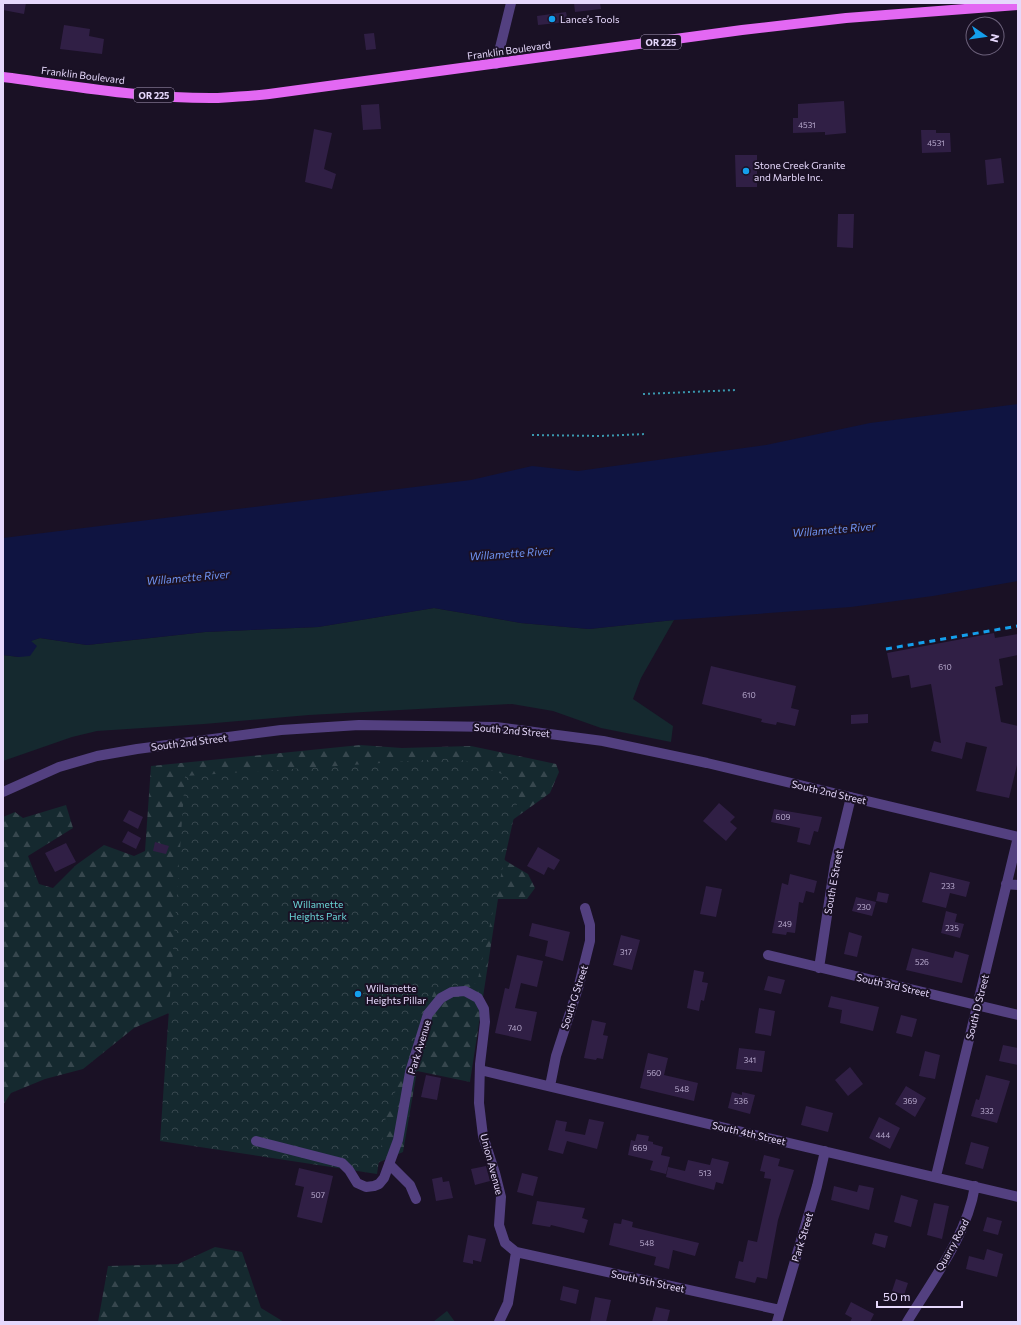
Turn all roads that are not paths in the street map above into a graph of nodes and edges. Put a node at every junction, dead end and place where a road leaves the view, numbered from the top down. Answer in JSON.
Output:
{"nodes":[{"id":1,"x":511,"y":3,"type":"edge"},
{"id":2,"x":1018,"y":5,"type":"edge"},
{"id":3,"x":496,"y":64,"type":"junction"},
{"id":4,"x":3,"y":77,"type":"edge"},
{"id":5,"x":3,"y":792,"type":"edge"},
{"id":6,"x":851,"y":797,"type":"junction"},
{"id":7,"x":1018,"y":837,"type":"edge"},
{"id":8,"x":1006,"y":884,"type":"junction"},
{"id":9,"x":1018,"y":885,"type":"edge"},
{"id":10,"x":585,"y":908,"type":"dead end"},
{"id":11,"x":768,"y":955,"type":"dead end"},
{"id":12,"x":819,"y":968,"type":"junction"},
{"id":13,"x":977,"y":1005,"type":"junction"},
{"id":14,"x":1018,"y":1015,"type":"edge"},
{"id":15,"x":480,"y":1070,"type":"junction"},
{"id":16,"x":550,"y":1086,"type":"junction"},
{"id":17,"x":256,"y":1141,"type":"dead end"},
{"id":18,"x":825,"y":1151,"type":"junction"},
{"id":19,"x":389,"y":1164,"type":"junction"},
{"id":20,"x":936,"y":1176,"type":"junction"},
{"id":21,"x":975,"y":1186,"type":"junction"},
{"id":22,"x":1018,"y":1197,"type":"edge"},
{"id":23,"x":416,"y":1199,"type":"dead end"},
{"id":24,"x":516,"y":1252,"type":"junction"},
{"id":25,"x":780,"y":1310,"type":"junction"},
{"id":26,"x":499,"y":1322,"type":"edge"},
{"id":27,"x":777,"y":1322,"type":"edge"},
{"id":28,"x":907,"y":1322,"type":"edge"}],
"edges":[{"from":1,"to":3,"type":"street"},
{"from":2,"to":3,"type":"main road","name":"Franklin Boulevard","number":"OR 225"},
{"from":3,"to":4,"type":"main road","name":"Franklin Boulevard","number":"OR 225"},
{"from":5,"to":6,"type":"street","name":"South 2nd Street"},
{"from":6,"to":7,"type":"street","name":"South 2nd Street"},
{"from":6,"to":12,"type":"street","name":"South E Street"},
{"from":7,"to":8,"type":"street","name":"South D Street"},
{"from":8,"to":9,"type":"street"},
{"from":8,"to":13,"type":"street","name":"South D Street"},
{"from":10,"to":16,"type":"street","name":"South G Street"},
{"from":11,"to":12,"type":"street","name":"South 3rd Street"},
{"from":12,"to":13,"type":"street","name":"South 3rd Street"},
{"from":13,"to":14,"type":"street","name":"South 3rd Street"},
{"from":13,"to":20,"type":"street","name":"South D Street"},
{"from":15,"to":16,"type":"street","name":"South 4th Street"},
{"from":15,"to":19,"type":"street","name":"Park Avenue"},
{"from":15,"to":24,"type":"street","name":"Union Avenue"},
{"from":16,"to":18,"type":"street","name":"South 4th Street"},
{"from":17,"to":19,"type":"street","name":"Park Avenue"},
{"from":18,"to":20,"type":"street","name":"South 4th Street"},
{"from":18,"to":25,"type":"street","name":"Park Street"},
{"from":19,"to":23,"type":"street"},
{"from":20,"to":21,"type":"street","name":"South 4th Street"},
{"from":21,"to":22,"type":"street","name":"South 4th Street"},
{"from":21,"to":28,"type":"street","name":"Quarry Road"},
{"from":24,"to":25,"type":"street","name":"South 5th Street"},
{"from":24,"to":26,"type":"street"},
{"from":25,"to":27,"type":"street","name":"Park Street"}]}
